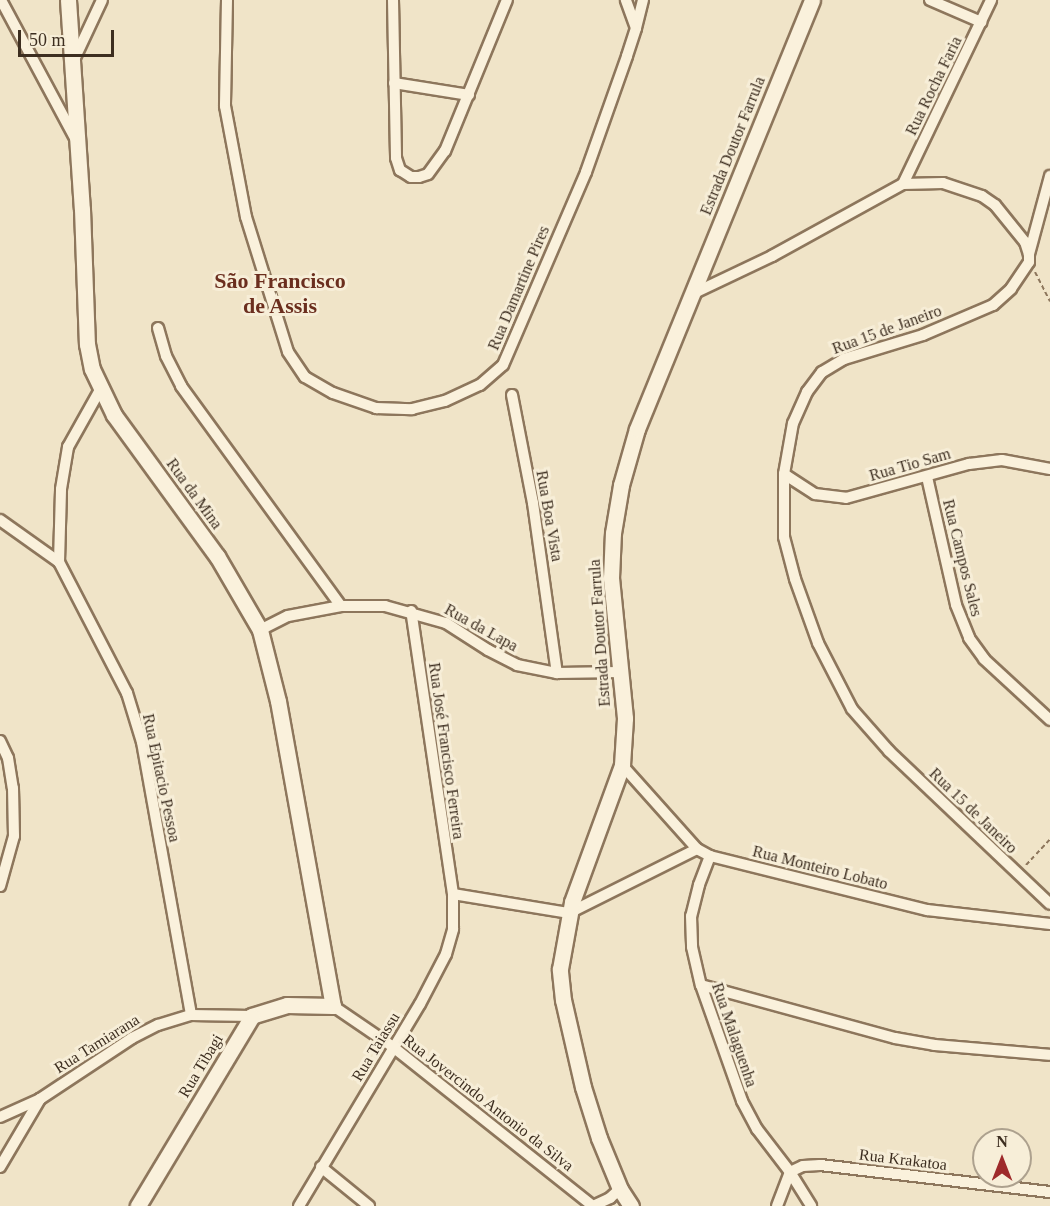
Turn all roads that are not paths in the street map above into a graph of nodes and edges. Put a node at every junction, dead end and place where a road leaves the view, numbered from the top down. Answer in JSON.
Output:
{"nodes":[{"id":1,"x":1,"y":0,"type":"edge"},
{"id":2,"x":68,"y":0,"type":"edge"},
{"id":3,"x":102,"y":0,"type":"edge"},
{"id":4,"x":393,"y":0,"type":"edge"},
{"id":5,"x":507,"y":0,"type":"edge"},
{"id":6,"x":626,"y":0,"type":"edge"},
{"id":7,"x":643,"y":0,"type":"edge"},
{"id":8,"x":812,"y":0,"type":"edge"},
{"id":9,"x":930,"y":0,"type":"edge"},
{"id":10,"x":991,"y":0,"type":"edge"},
{"id":11,"x":229,"y":3,"type":"edge"},
{"id":12,"x":981,"y":22,"type":"junction"},
{"id":13,"x":636,"y":28,"type":"junction"},
{"id":14,"x":71,"y":68,"type":"junction"},
{"id":15,"x":394,"y":83,"type":"junction"},
{"id":16,"x":469,"y":95,"type":"junction"},
{"id":17,"x":78,"y":144,"type":"junction"},
{"id":18,"x":1050,"y":176,"type":"edge"},
{"id":19,"x":903,"y":184,"type":"junction"},
{"id":20,"x":1029,"y":258,"type":"junction"},
{"id":21,"x":692,"y":294,"type":"junction"},
{"id":22,"x":158,"y":328,"type":"dead end"},
{"id":23,"x":100,"y":390,"type":"junction"},
{"id":24,"x":512,"y":395,"type":"dead end"},
{"id":25,"x":1050,"y":469,"type":"edge"},
{"id":26,"x":784,"y":474,"type":"junction"},
{"id":27,"x":927,"y":477,"type":"junction"},
{"id":28,"x":0,"y":520,"type":"edge"},
{"id":29,"x":59,"y":562,"type":"junction"},
{"id":30,"x":341,"y":606,"type":"junction"},
{"id":31,"x":411,"y":611,"type":"junction"},
{"id":32,"x":260,"y":630,"type":"junction"},
{"id":33,"x":619,"y":672,"type":"junction"},
{"id":34,"x":557,"y":673,"type":"junction"},
{"id":35,"x":1050,"y":720,"type":"edge"},
{"id":36,"x":0,"y":741,"type":"edge"},
{"id":37,"x":622,"y":765,"type":"junction"},
{"id":38,"x":697,"y":849,"type":"junction"},
{"id":39,"x":710,"y":856,"type":"junction"},
{"id":40,"x":0,"y":886,"type":"edge"},
{"id":41,"x":453,"y":894,"type":"junction"},
{"id":42,"x":1050,"y":904,"type":"edge"},
{"id":43,"x":569,"y":913,"type":"junction"},
{"id":44,"x":1050,"y":924,"type":"edge"},
{"id":45,"x":701,"y":985,"type":"junction"},
{"id":46,"x":333,"y":1005,"type":"junction"},
{"id":47,"x":191,"y":1015,"type":"junction"},
{"id":48,"x":252,"y":1016,"type":"junction"},
{"id":49,"x":393,"y":1047,"type":"junction"},
{"id":50,"x":1050,"y":1056,"type":"edge"},
{"id":51,"x":40,"y":1099,"type":"junction"},
{"id":52,"x":0,"y":1117,"type":"edge"},
{"id":53,"x":0,"y":1167,"type":"edge"},
{"id":54,"x":321,"y":1167,"type":"junction"},
{"id":55,"x":790,"y":1172,"type":"junction"},
{"id":56,"x":620,"y":1189,"type":"junction"},
{"id":57,"x":1050,"y":1192,"type":"edge"},
{"id":58,"x":138,"y":1206,"type":"edge"},
{"id":59,"x":298,"y":1206,"type":"edge"},
{"id":60,"x":369,"y":1206,"type":"edge"},
{"id":61,"x":593,"y":1206,"type":"edge"},
{"id":62,"x":631,"y":1206,"type":"edge"},
{"id":63,"x":777,"y":1206,"type":"edge"},
{"id":64,"x":811,"y":1206,"type":"edge"}],
"edges":[{"from":1,"to":17,"type":"street"},
{"from":2,"to":14,"type":"street","name":"Rua da Mina"},
{"from":3,"to":14,"type":"street"},
{"from":4,"to":15,"type":"street"},
{"from":5,"to":16,"type":"street"},
{"from":6,"to":13,"type":"street"},
{"from":7,"to":13,"type":"street","name":"Rua Damartine Pires"},
{"from":8,"to":21,"type":"street","name":"Estrada Doutor Farrula"},
{"from":9,"to":12,"type":"street"},
{"from":10,"to":12,"type":"street","name":"Rua Rocha Faria"},
{"from":11,"to":13,"type":"street","name":"Rua Damartine Pires"},
{"from":12,"to":19,"type":"street","name":"Rua Rocha Faria"},
{"from":14,"to":17,"type":"street","name":"Rua da Mina"},
{"from":15,"to":16,"type":"street"},
{"from":15,"to":16,"type":"street"},
{"from":17,"to":23,"type":"street","name":"Rua da Mina"},
{"from":18,"to":20,"type":"street","name":"Rua 15 de Janeiro"},
{"from":19,"to":20,"type":"street"},
{"from":19,"to":21,"type":"street"},
{"from":20,"to":26,"type":"street","name":"Rua 15 de Janeiro"},
{"from":21,"to":33,"type":"street","name":"Estrada Doutor Farrula"},
{"from":22,"to":30,"type":"street"},
{"from":23,"to":29,"type":"street"},
{"from":23,"to":32,"type":"street","name":"Rua da Mina"},
{"from":24,"to":34,"type":"street","name":"Rua Boa Vista"},
{"from":25,"to":27,"type":"street","name":"Rua Tio Sam"},
{"from":26,"to":27,"type":"street","name":"Rua Tio Sam"},
{"from":26,"to":42,"type":"street","name":"Rua 15 de Janeiro"},
{"from":27,"to":35,"type":"street","name":"Rua Campos Sales"},
{"from":28,"to":29,"type":"street","name":"Rua Epitacio Pessoa"},
{"from":29,"to":47,"type":"street","name":"Rua Epitacio Pessoa"},
{"from":30,"to":31,"type":"street","name":"Rua da Lapa"},
{"from":30,"to":32,"type":"street","name":"Rua da Lapa"},
{"from":31,"to":34,"type":"street","name":"Rua da Lapa"},
{"from":31,"to":41,"type":"street","name":"Rua José Francisco Ferreira"},
{"from":32,"to":46,"type":"street","name":"Rua da Mina"},
{"from":33,"to":34,"type":"street","name":"Rua da Lapa"},
{"from":33,"to":37,"type":"street","name":"Estrada Doutor Farrula"},
{"from":36,"to":40,"type":"street"},
{"from":37,"to":38,"type":"street","name":"Rua Monteiro Lobato"},
{"from":37,"to":43,"type":"street","name":"Estrada Doutor Farrula"},
{"from":38,"to":39,"type":"street","name":"Rua Monteiro Lobato"},
{"from":38,"to":43,"type":"street"},
{"from":39,"to":44,"type":"street","name":"Rua Monteiro Lobato"},
{"from":39,"to":45,"type":"street","name":"Rua Malaguenha"},
{"from":41,"to":43,"type":"street"},
{"from":41,"to":49,"type":"street","name":"Rua Taiassu"},
{"from":43,"to":56,"type":"street","name":"Estrada Doutor Farrula"},
{"from":45,"to":50,"type":"street"},
{"from":45,"to":55,"type":"street","name":"Rua Malaguenha"},
{"from":46,"to":48,"type":"street"},
{"from":46,"to":49,"type":"street","name":"Rua Jovercindo Antonio da Silva"},
{"from":47,"to":48,"type":"street","name":"Rua Tamiarana"},
{"from":47,"to":51,"type":"street","name":"Rua Tamiarana"},
{"from":48,"to":58,"type":"street","name":"Rua Tibagi"},
{"from":49,"to":54,"type":"street","name":"Rua Taiassu"},
{"from":49,"to":61,"type":"street","name":"Rua Jovercindo Antonio da Silva"},
{"from":51,"to":52,"type":"street","name":"Rua Tamiarana"},
{"from":51,"to":53,"type":"street"},
{"from":54,"to":59,"type":"street","name":"Rua Taiassu"},
{"from":54,"to":60,"type":"street"},
{"from":55,"to":57,"type":"street","name":"Rua Krakatoa"},
{"from":55,"to":63,"type":"street"},
{"from":55,"to":64,"type":"street","name":"Rua Malaguenha"},
{"from":56,"to":61,"type":"street"},
{"from":56,"to":62,"type":"street","name":"Estrada Doutor Farrula"}]}
